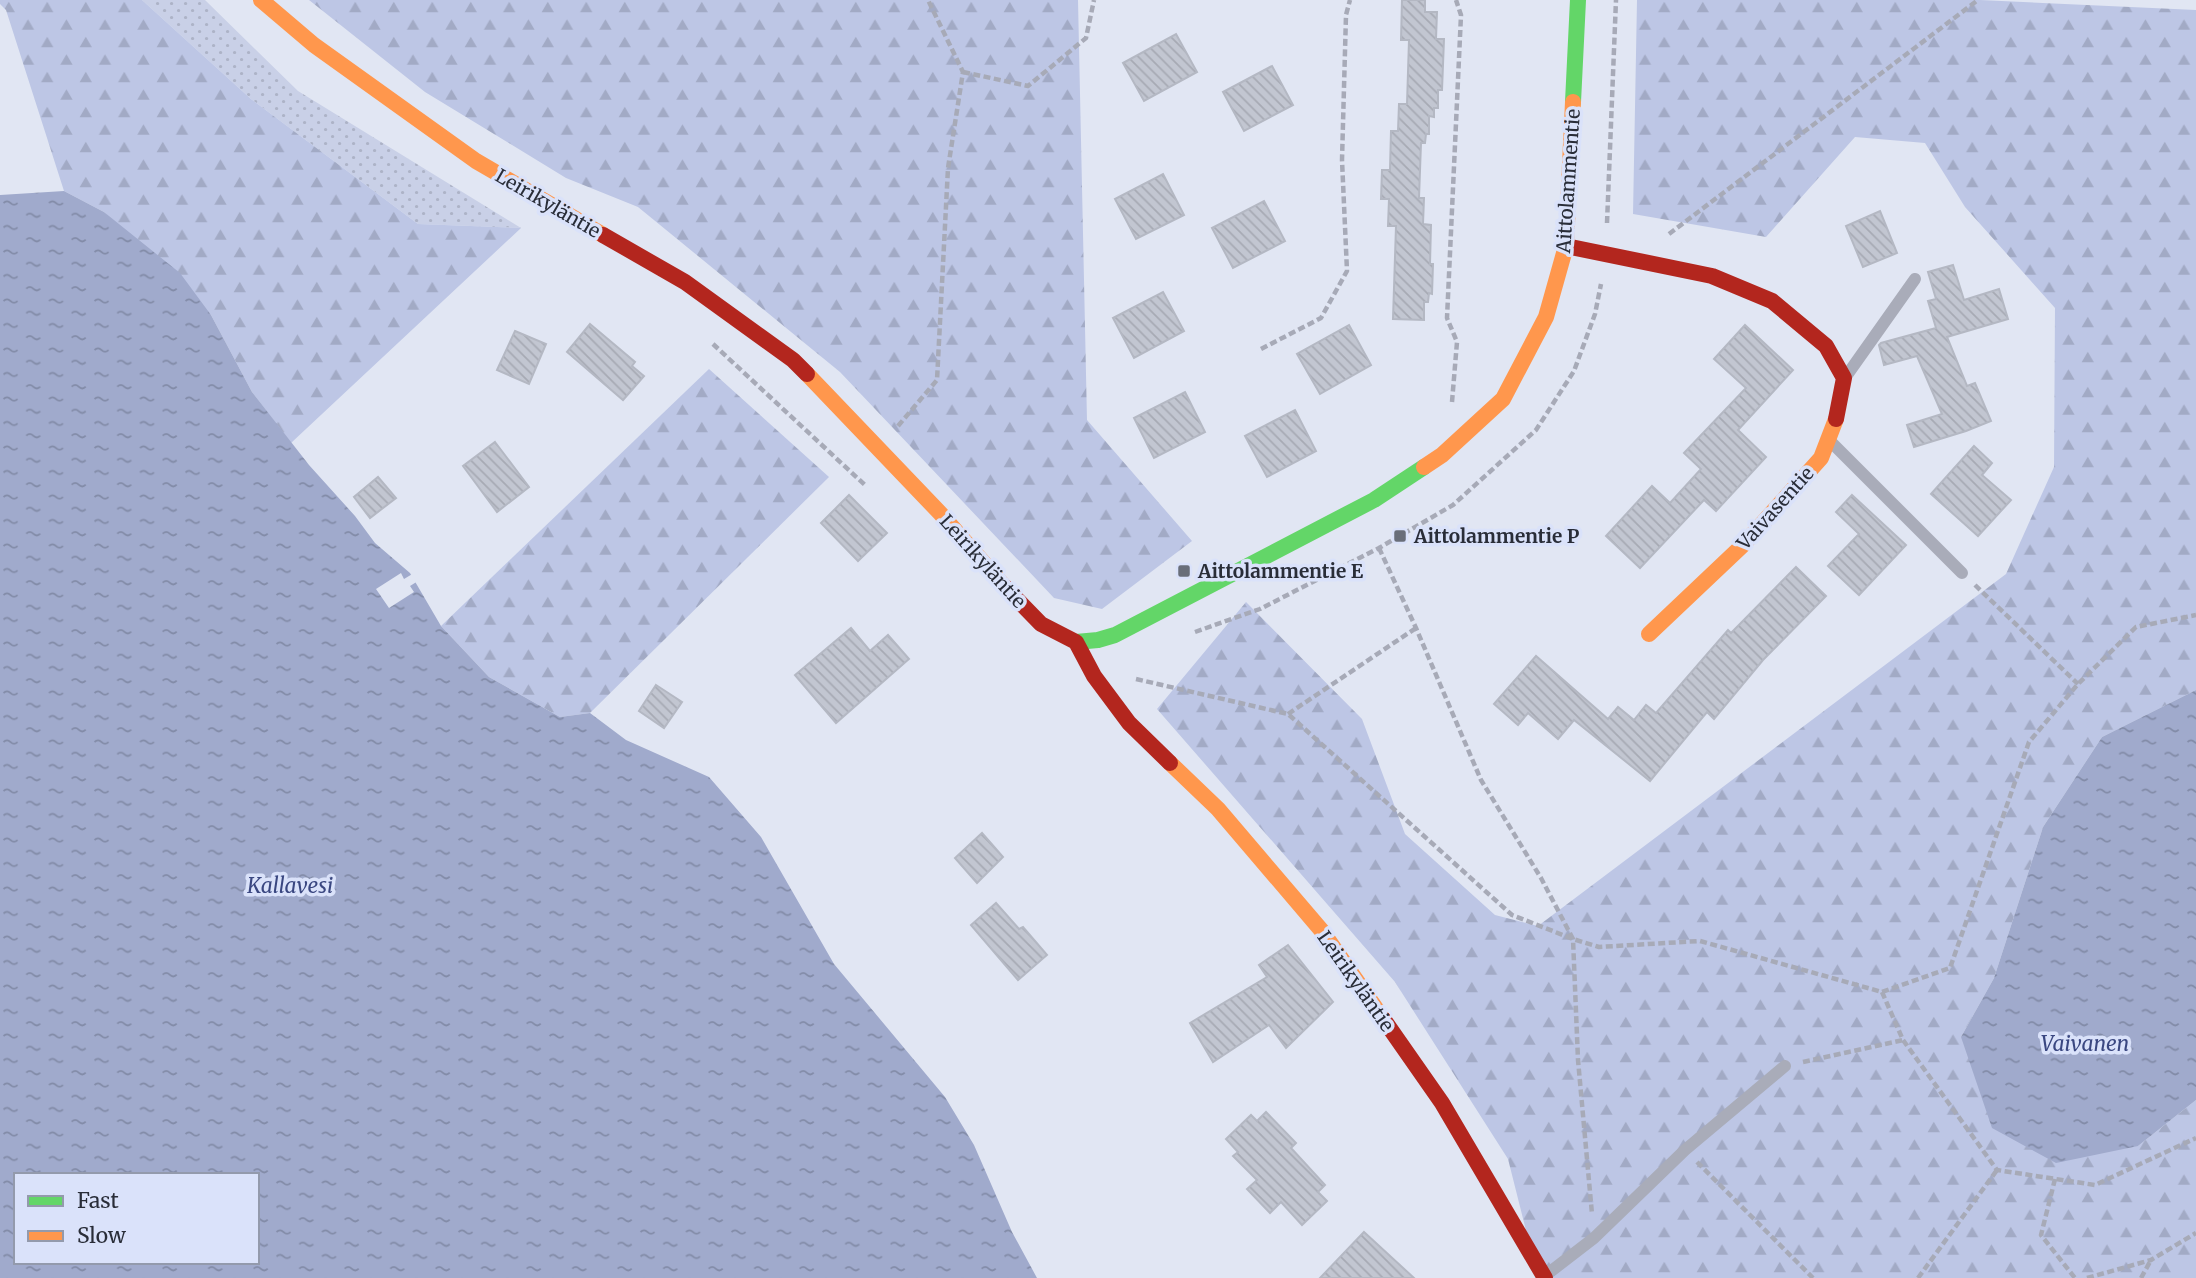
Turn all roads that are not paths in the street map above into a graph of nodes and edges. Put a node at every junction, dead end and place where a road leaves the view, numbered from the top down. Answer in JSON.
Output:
{"nodes":[{"id":1,"x":261,"y":0,"type":"edge"},
{"id":2,"x":1578,"y":0,"type":"edge"},
{"id":3,"x":1566,"y":246,"type":"junction"},
{"id":4,"x":1915,"y":279,"type":"dead end"},
{"id":5,"x":1844,"y":378,"type":"junction"},
{"id":6,"x":1828,"y":439,"type":"junction"},
{"id":7,"x":1962,"y":573,"type":"road end"},
{"id":8,"x":1649,"y":634,"type":"dead end"},
{"id":9,"x":1076,"y":642,"type":"junction"},
{"id":10,"x":1785,"y":1066,"type":"road end"},
{"id":11,"x":1545,"y":1277,"type":"edge"}],
"edges":[{"from":1,"to":9,"type":"street","name":"Leirikyläntie"},
{"from":2,"to":3,"type":"street","name":"Aittolammentie"},
{"from":3,"to":5,"type":"street"},
{"from":3,"to":9,"type":"street","name":"Aittolammentie"},
{"from":4,"to":5,"type":"lane"},
{"from":5,"to":6,"type":"street","name":"Vaivasentie"},
{"from":6,"to":7,"type":"lane"},
{"from":6,"to":8,"type":"street","name":"Vaivasentie"},
{"from":9,"to":11,"type":"street","name":"Leirikyläntie"},
{"from":10,"to":11,"type":"lane"}]}
